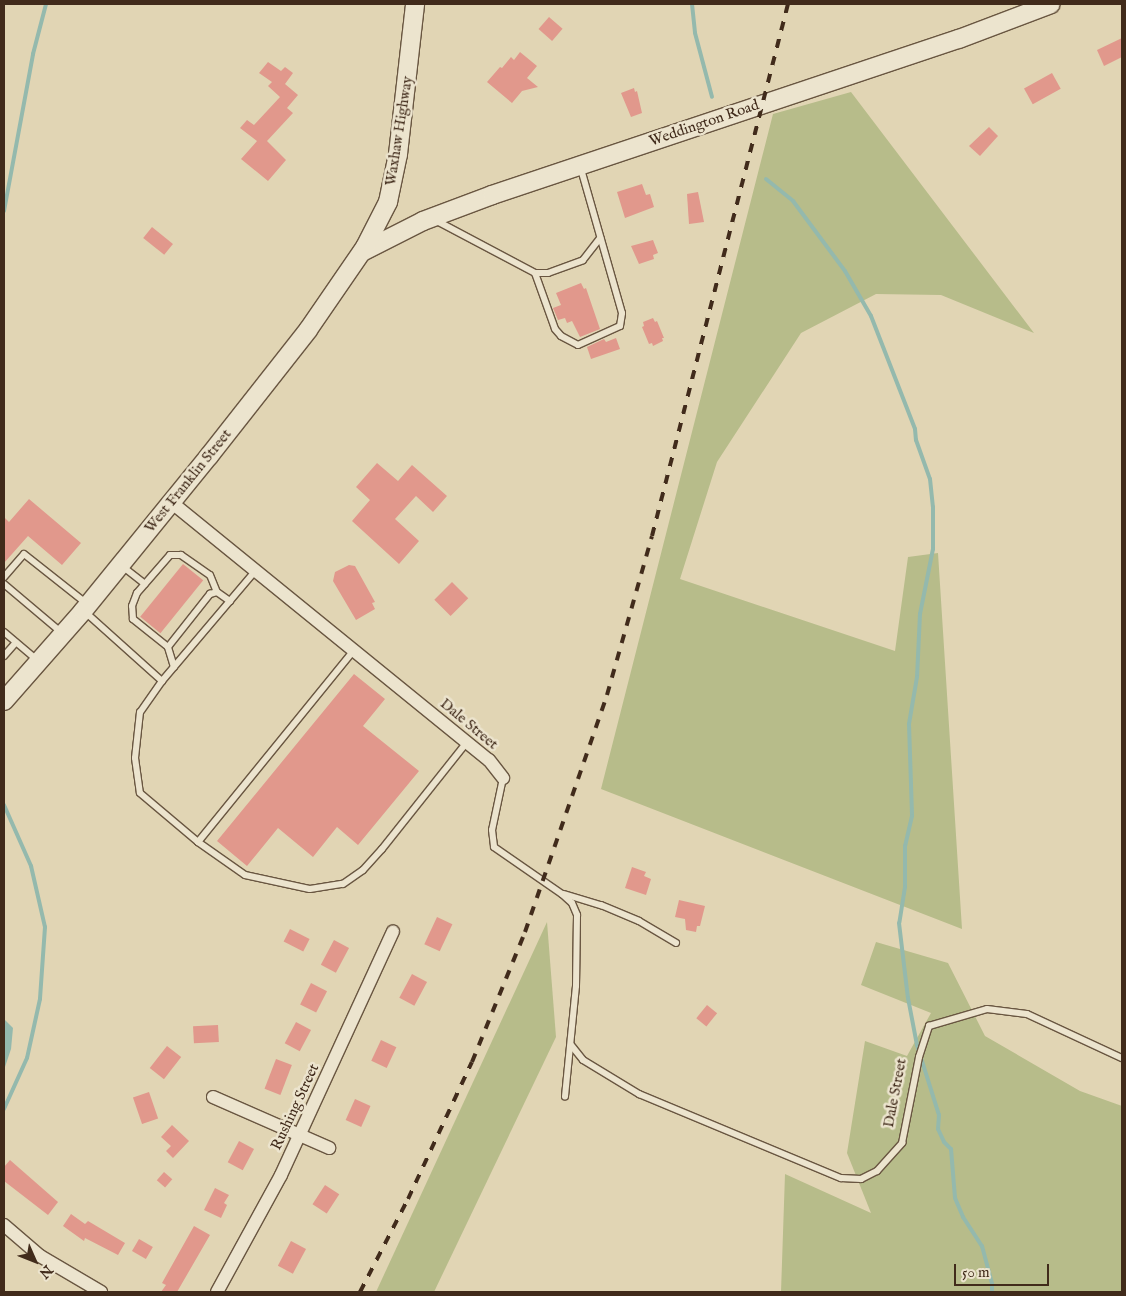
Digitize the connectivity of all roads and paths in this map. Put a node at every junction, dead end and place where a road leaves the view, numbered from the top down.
1 (414, 4) edge
2 (1051, 4) edge
3 (580, 165) junction
4 (431, 219) junction
5 (600, 238) junction
6 (362, 252) junction
7 (536, 273) junction
8 (171, 502) junction
9 (120, 565) junction
10 (256, 570) junction
11 (4, 577) edge
12 (4, 584) edge
13 (145, 584) junction
14 (217, 592) junction
15 (230, 601) junction
16 (86, 608) junction
17 (4, 632) edge
18 (63, 634) junction
19 (16, 642) junction
20 (168, 647) junction
21 (354, 650) junction
22 (4, 656) edge
23 (39, 662) junction
24 (174, 666) junction
25 (162, 681) junction
26 (8, 693) edge
27 (467, 742) junction
28 (504, 778) joint
29 (198, 842) junction
30 (562, 894) junction
31 (393, 932) dead end
32 (676, 943) dead end
33 (572, 1045) junction
34 (1122, 1058) edge
35 (565, 1096) dead end
36 (214, 1097) dead end
37 (300, 1136) junction
38 (329, 1148) dead end
39 (4, 1225) edge
40 (101, 1292) edge
41 (217, 1292) edge

1 - 6 main road, Waxhaw Highway
2 - 3 main road, Weddington Road
3 - 4 main road, Weddington Road
3 - 5 lane
4 - 6 main road, Weddington Road
4 - 7 lane
5 - 7 lane
5 - 7 lane
6 - 8 main road, West Franklin Street
8 - 9 main road, West Franklin Street
8 - 10 street, Dale Street
9 - 13 lane
9 - 16 main road, West Franklin Street
10 - 15 lane
10 - 21 street, Dale Street
11 - 16 lane
12 - 18 lane
13 - 14 lane
13 - 20 lane
14 - 15 lane
14 - 20 lane
15 - 24 lane
16 - 18 main road, West Franklin Street
16 - 25 lane
17 - 19 lane
18 - 23 main road, West Franklin Street
19 - 22 lane
19 - 23 lane
20 - 24 lane
21 - 27 street, Dale Street
21 - 29 lane
23 - 26 main road, West Franklin Street
24 - 25 lane
25 - 29 lane
27 - 28 street, Dale Street
27 - 29 lane
28 - 30 lane, Dale Street
30 - 32 lane
30 - 33 lane, Dale Street
31 - 37 street, Rushing Street
33 - 34 lane, Dale Street
33 - 35 lane, Dale Street
36 - 37 street
37 - 38 street
37 - 41 street, Rushing Street
39 - 40 street

